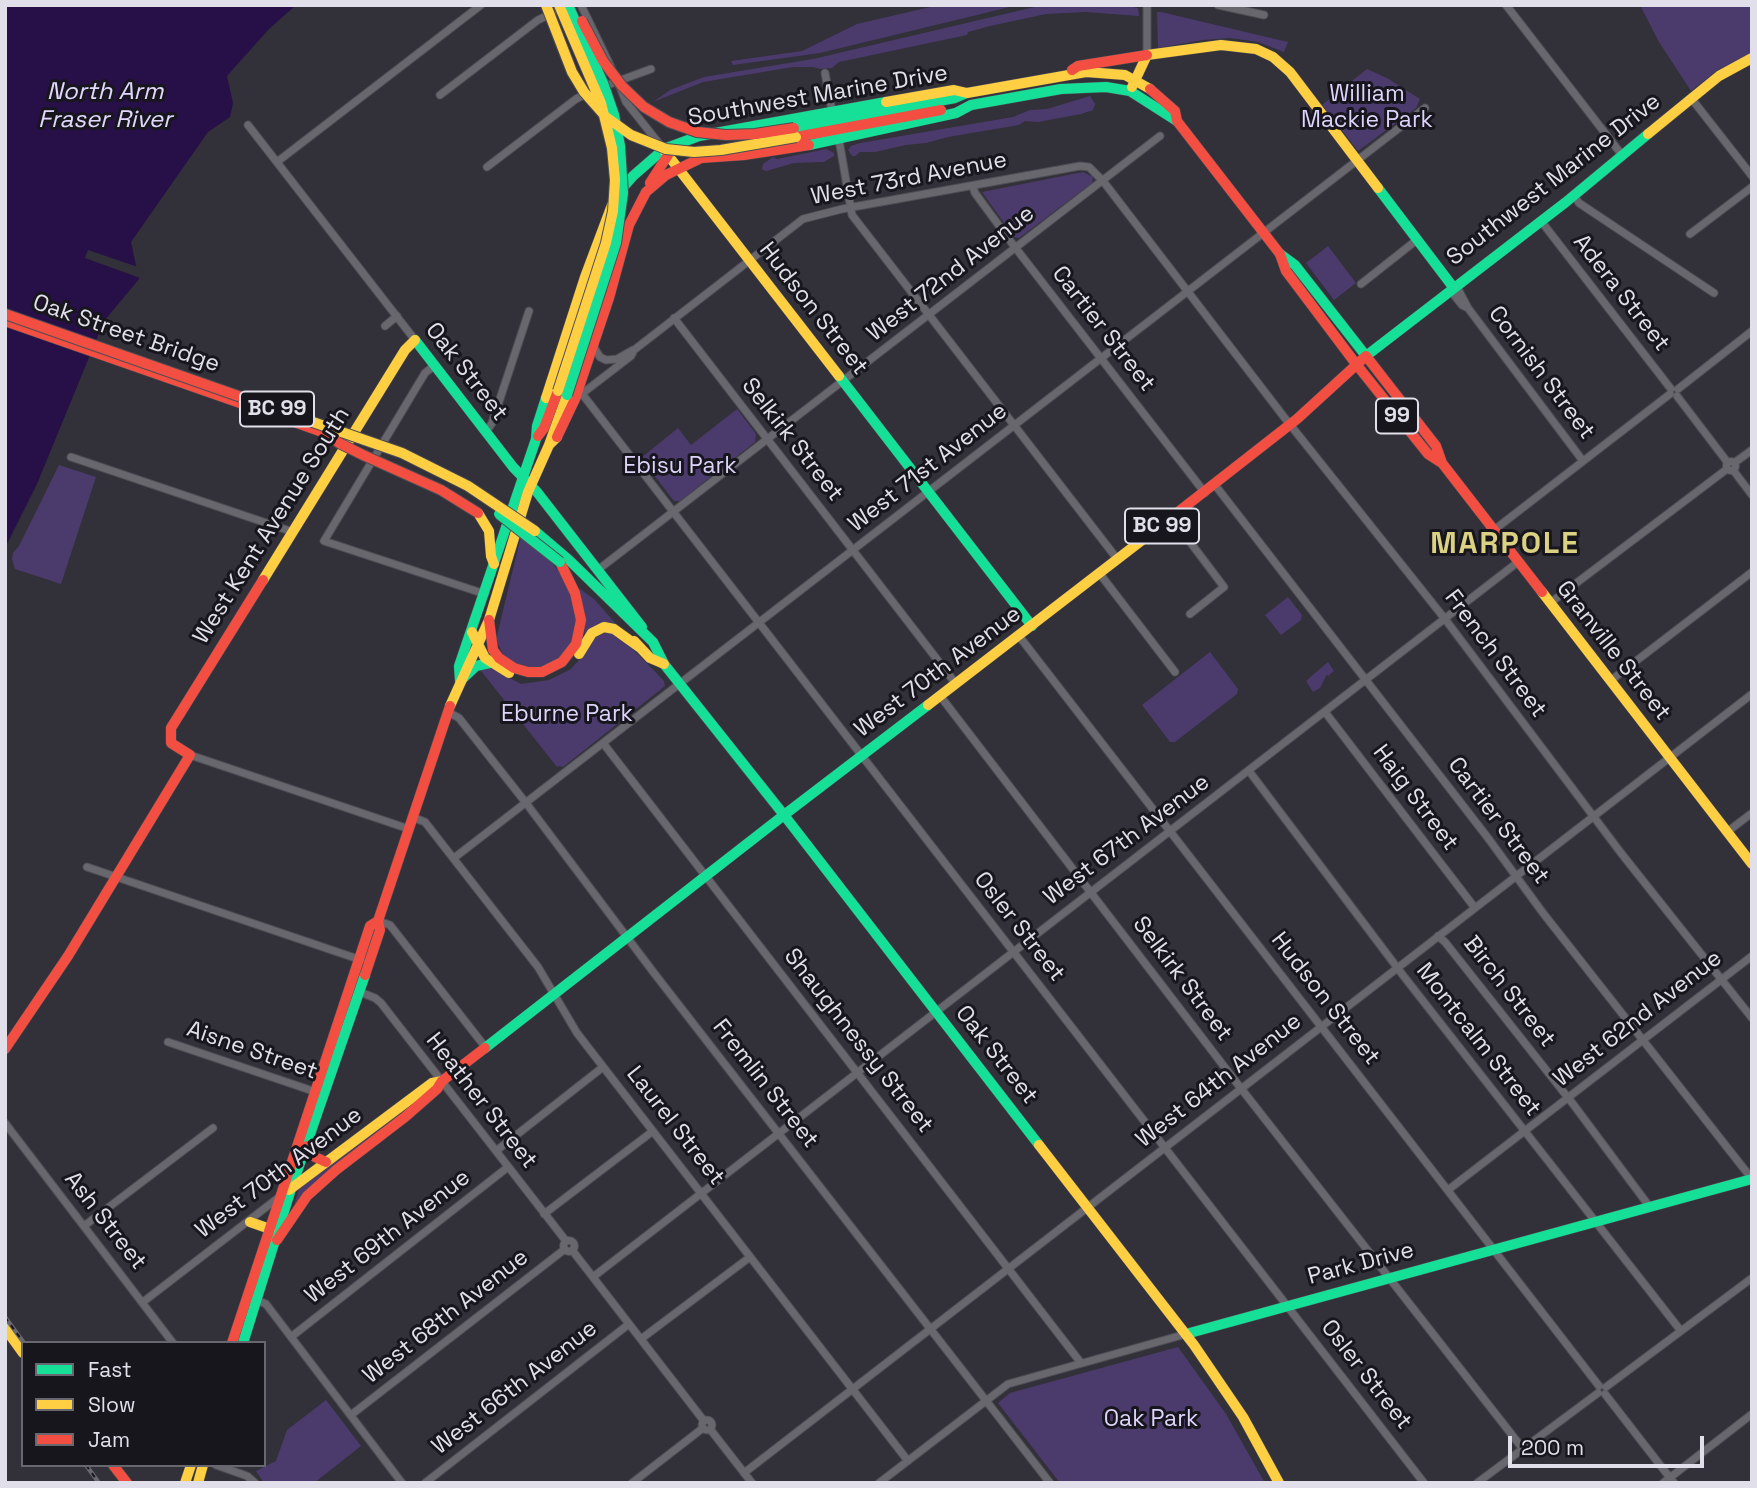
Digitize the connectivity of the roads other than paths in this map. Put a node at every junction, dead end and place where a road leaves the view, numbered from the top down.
1 (481, 5) edge
2 (546, 5) edge
3 (559, 5) edge
4 (571, 5) edge
5 (581, 5) edge
6 (1147, 5) edge
7 (1218, 5) edge
8 (1506, 5) edge
9 (1265, 15) dead end
10 (1147, 55) junction
11 (1752, 58) edge
12 (651, 69) dead end
13 (825, 73) dead end
14 (1064, 76) junction
15 (1135, 80) junction
16 (618, 81) junction
17 (1130, 91) junction
18 (967, 93) junction
19 (440, 95) dead end
20 (1691, 98) junction
21 (971, 106) junction
22 (1425, 108) dead end
23 (832, 111) junction
24 (1177, 121) junction
25 (248, 125) dead end
26 (739, 128) junction
27 (795, 132) junction
28 (1160, 136) dead end
29 (839, 140) junction
30 (666, 152) junction
31 (744, 155) junction
32 (1622, 155) junction
33 (1357, 160) junction
34 (277, 162) junction
35 (487, 167) dead end
36 (678, 168) junction
37 (1752, 176) edge
38 (1103, 181) junction
39 (973, 187) junction
40 (1752, 187) edge
41 (646, 192) junction
42 (1574, 196) junction
43 (851, 208) junction
44 (1541, 220) junction
45 (1264, 233) junction
46 (1690, 234) dead end
47 (1418, 239) junction
48 (1016, 248) junction
49 (1279, 254) junction
50 (749, 260) junction
51 (1362, 284) dead end
52 (1453, 287) junction
53 (1188, 291) junction
54 (1714, 293) dead end
55 (529, 311) dead end
56 (5, 314) edge
57 (929, 315) junction
58 (397, 316) junction
59 (674, 318) junction
60 (5, 321) edge
61 (385, 326) dead end
62 (1752, 331) edge
63 (415, 340) junction
64 (593, 346) junction
65 (634, 350) junction
66 (1366, 356) junction
67 (1101, 358) junction
68 (1356, 364) junction
69 (435, 365) junction
70 (843, 382) junction
71 (1674, 392) junction
72 (571, 395) junction
73 (1015, 425) junction
74 (1291, 425) junction
75 (486, 432) junction
76 (328, 434) junction
77 (536, 439) junction
78 (768, 439) junction
79 (1752, 450) edge
80 (71, 457) dead end
81 (1583, 461) junction
82 (1442, 463) junction
83 (1730, 466) junction
84 (526, 482) junction
85 (1214, 485) junction
86 (928, 492) junction
87 (1205, 493) junction
88 (1752, 495) edge
89 (674, 512) junction
90 (1172, 518) junction
91 (1494, 530) junction
92 (293, 532) junction
93 (853, 550) junction
94 (1118, 560) junction
95 (1518, 562) junction
96 (495, 564) junction
97 (564, 564) junction
98 (599, 569) junction
99 (1752, 572) edge
100 (1100, 574) junction
101 (485, 594) junction
102 (1550, 603) junction
103 (1189, 614) dead end
104 (1445, 619) junction
105 (489, 620) junction
106 (759, 623) junction
107 (1032, 626) junction
108 (472, 632) junction
109 (1019, 636) junction
110 (653, 642) junction
111 (478, 646) junction
112 (639, 647) junction
113 (490, 663) junction
114 (664, 664) junction
115 (1175, 671) dead end
116 (1366, 680) junction
117 (460, 681) junction
118 (1610, 681) junction
119 (680, 684) junction
120 (956, 685) junction
121 (1752, 694) edge
122 (941, 697) junction
123 (448, 712) junction
124 (1325, 712) junction
125 (169, 737) joint
126 (603, 743) junction
127 (190, 755) junction
128 (863, 756) junction
129 (1669, 758) junction
130 (1249, 771) junction
131 (526, 803) junction
132 (1752, 813) edge
133 (784, 815) junction
134 (1594, 816) junction
135 (410, 823) junction
136 (1171, 831) junction
137 (1727, 832) junction
138 (454, 858) junction
139 (1752, 864) edge
140 (87, 867) dead end
141 (705, 876) junction
142 (1516, 876) junction
143 (116, 878) junction
144 (1092, 891) junction
145 (1475, 908) junction
146 (379, 920) junction
147 (1438, 936) junction
148 (629, 938) junction
149 (1014, 951) junction
150 (1752, 956) edge
151 (364, 961) junction
152 (1397, 968) junction
153 (1721, 979) junction
154 (360, 992) junction
155 (554, 995) junction
156 (936, 1012) junction
157 (1752, 1018) edge
158 (1320, 1027) junction
159 (1642, 1040) junction
160 (168, 1042) dead end
161 (486, 1048) junction
162 (5, 1049) edge
163 (603, 1067) junction
164 (857, 1073) junction
165 (442, 1082) junction
166 (1241, 1088) junction
167 (321, 1094) junction
168 (1567, 1097) junction
169 (5, 1123) edge
170 (213, 1128) dead end
171 (653, 1131) junction
172 (1524, 1131) junction
173 (779, 1133) junction
174 (307, 1146) junction
175 (1164, 1147) junction
176 (496, 1151) junction
177 (326, 1162) junction
178 (508, 1167) junction
179 (1752, 1179) edge
180 (291, 1189) junction
181 (1448, 1190) junction
182 (700, 1194) junction
183 (280, 1197) junction
184 (1648, 1206) junction
185 (1087, 1207) junction
186 (544, 1214) junction
187 (1596, 1221) junction
188 (250, 1222) junction
189 (84, 1226) junction
190 (270, 1229) junction
191 (275, 1243) junction
192 (567, 1247) junction
193 (1494, 1249) junction
194 (750, 1256) junction
195 (1009, 1268) junction
196 (593, 1277) junction
197 (1391, 1278) junction
198 (1752, 1278) edge
199 (252, 1298) junction
200 (143, 1303) junction
201 (1288, 1306) junction
202 (629, 1324) junction
203 (5, 1328) edge
204 (930, 1328) junction
205 (1681, 1331) junction
206 (1186, 1334) junction
207 (291, 1337) junction
208 (641, 1339) junction
209 (172, 1341) edge
210 (233, 1341) edge
211 (243, 1341) edge
212 (21, 1350) edge
213 (1081, 1363) junction
214 (852, 1389) junction
215 (1602, 1390) junction
216 (986, 1401) junction
217 (1752, 1414) edge
218 (351, 1415) junction
219 (705, 1426) junction
220 (1523, 1449) junction
221 (908, 1461) junction
222 (115, 1467) edge
223 (222, 1467) edge
224 (744, 1473) junction
225 (1045, 1481) edge
226 (1669, 1481) edge
227 (127, 1483) edge
228 (255, 1483) edge
229 (402, 1483) edge
230 (425, 1483) edge
231 (632, 1483) edge
232 (752, 1483) edge
233 (880, 1483) edge
234 (1279, 1483) edge
235 (1424, 1483) edge
236 (1477, 1483) edge

1 - 34 street
2 - 27 main road, bridge
3 - 72 main road, bridge
4 - 19 street
4 - 27 main road, bridge
4 - 72 main road, bridge
5 - 16 street, Hudson Street
6 - 10 street
7 - 9 street
8 - 32 street
10 - 14 main road, Southwest Marine Drive
10 - 15 main road
10 - 33 main road, Southwest Marine Drive
11 - 20 main road, Southwest Marine Drive
12 - 16 street
13 - 23 street
14 - 15 main road, Southwest Marine Drive
14 - 18 main road, Southwest Marine Drive
15 - 17 main road
15 - 24 main road, Granville Street
16 - 30 street, Hudson Street
16 - 35 street
17 - 21 main road, Southwest Marine Drive
17 - 24 main road, Granville Street
18 - 23 main road, Southwest Marine Drive
18 - 27 main road
20 - 32 main road, Southwest Marine Drive
20 - 37 street
21 - 27 main road
21 - 29 main road, Southwest Marine Drive
22 - 33 street, West 71st Avenue
23 - 26 main road, Southwest Marine Drive
24 - 45 main road, Granville Street
25 - 34 street, Oak Street
26 - 30 main road, Southwest Marine Drive
26 - 31 street
28 - 38 street, West 72nd Avenue
29 - 31 main road, Southwest Marine Drive
29 - 43 street
30 - 36 main road, Hudson Street
30 - 41 main road
30 - 77 main road, Southwest Marine Drive
31 - 36 main road, Southwest Marine Drive
32 - 42 main road, Southwest Marine Drive
33 - 45 street, West 71st Avenue
33 - 47 main road, Southwest Marine Drive
34 - 58 street, Oak Street
36 - 41 main road, Southwest Marine Drive
36 - 50 main road, Hudson Street
38 - 39 street, West 73rd Avenue
38 - 48 street, West 72nd Avenue
38 - 53 street, French Street
39 - 43 street, West 73rd Avenue
39 - 48 street, Cartier Street
40 - 46 street
41 - 64 main road, Southwest Marine Drive
42 - 44 main road, Southwest Marine Drive
42 - 54 street
43 - 50 street, West 73rd Avenue
43 - 57 street
44 - 52 main road, Southwest Marine Drive
44 - 71 street, Adera Street
45 - 49 main road, Granville Street
45 - 53 street, West 71st Avenue
47 - 51 street
47 - 52 main road, Southwest Marine Drive
48 - 57 street, West 72nd Avenue
48 - 67 street, Cartier Street
49 - 66 main road, Granville Street
49 - 68 main road, Granville Street
50 - 59 street, West 73rd Avenue
50 - 70 main road, Hudson Street
52 - 66 main road, West 70th Avenue
52 - 81 street, Cornish Street
53 - 67 street, West 71st Avenue
53 - 74 street, French Street
55 - 75 street
56 - 97 main road, Oak Street Bridge / BC 99, bridge
57 - 70 street, West 72nd Avenue
57 - 73 street
58 - 61 street
58 - 63 street, Oak Street
59 - 65 street, West 73rd Avenue
59 - 78 street, Selkirk Street
60 - 76 main road, Oak Street Bridge / BC 99
62 - 71 street
63 - 69 main road, Oak Street
63 - 92 main road, West Kent Avenue South
64 - 65 street, West 73rd Avenue
64 - 72 main road, Southwest Marine Drive
65 - 72 street, West 73rd Avenue
66 - 68 main road, West 70th Avenue / BC 99
66 - 82 main road, Granville Street
67 - 73 street, West 71st Avenue
67 - 87 street, Cartier Street
68 - 74 main road, West 70th Avenue / BC 99
68 - 82 main road, Granville Street / 99
69 - 75 main road, Oak Street
69 - 101 street
70 - 78 street, West 72nd Avenue
70 - 86 main road, Hudson Street
71 - 81 street
71 - 83 street, Adera Street
72 - 77 main road
72 - 84 main road, Southwest Marine Drive
72 - 89 street, Osler Street
73 - 86 street, West 71st Avenue
73 - 94 street
74 - 85 main road, West 70th Avenue / BC 99
74 - 104 street, French Street
75 - 84 main road, Oak Street
76 - 96 main road, bridge
76 - 97 main road, Oak Street Bridge / BC 99, bridge
77 - 84 main road, Southwest Marine Drive
78 - 89 street, West 72nd Avenue
78 - 93 street, Selkirk Street
79 - 83 street
80 - 92 street
81 - 91 street
82 - 91 main road, Granville Street
83 - 88 street, Adera Street
83 - 102 street
84 - 96 main road, Southwest Marine Drive
84 - 98 main road, Oak Street
84 - 105 main road, Southwest Marine Drive
85 - 87 main road, West 70th Avenue / BC 99
85 - 116 street, Cartier Street
86 - 93 street, West 71st Avenue
86 - 107 main road, Hudson Street
87 - 90 main road, West 70th Avenue / BC 99
89 - 98 street, West 72nd Avenue
89 - 106 street, Osler Street
90 - 94 main road, West 70th Avenue / BC 99
90 - 103 street
91 - 95 main road, Granville Street
92 - 125 main road, West Kent Avenue South
93 - 106 street, West 71st Avenue
93 - 120 street, Selkirk Street
94 - 100 main road, West 70th Avenue / BC 99
95 - 102 main road, Granville Street
95 - 104 street, West 67th Avenue
96 - 101 main road, Southwest Marine Drive
97 - 105 main road
97 - 110 main road, Oak Street / BC 99
97 - 112 main road, Oak Street / BC 99
98 - 110 main road, Oak Street
99 - 118 street
100 - 107 main road, West 70th Avenue / BC 99
100 - 115 street
101 - 108 main road, Southwest Marine Drive
102 - 118 main road, Granville Street
104 - 116 street, West 67th Avenue
104 - 134 street, French Street
105 - 111 main road, Southwest Marine Drive
106 - 119 street, West 71st Avenue
106 - 128 street, Osler Street
107 - 109 main road, West 70th Avenue / BC 99
108 - 111 main road
108 - 117 main road, Southwest Marine Drive
109 - 120 main road, West 70th Avenue / BC 99
109 - 136 street, Hudson Street
110 - 114 main road, Oak Street / BC 99
111 - 113 main road
111 - 117 main road, Southwest Marine Drive
112 - 113 main road
112 - 114 main road, Oak Street / BC 99
113 - 117 main road
114 - 119 main road, Oak Street / BC 99
116 - 124 street, West 67th Avenue
116 - 142 street, Cartier Street
117 - 123 main road, Southwest Marine Drive
118 - 129 main road, Granville Street
119 - 126 street, West 71st Avenue
119 - 133 main road, Oak Street / BC 99
120 - 122 main road, West 70th Avenue / BC 99
121 - 129 street, West 64th Avenue
122 - 128 main road, West 70th Avenue / BC 99
122 - 144 street, Selkirk Street
123 - 131 street, Fremlin Street
123 - 135 main road, Southwest Marine Drive
124 - 130 street, West 67th Avenue
124 - 145 street, Haig Street
125 - 127 main road, Laurel Street
126 - 131 street, West 71st Avenue
126 - 141 street, Shaughnessy Street
127 - 135 street, Laurel Street
127 - 143 main road
128 - 133 main road, West 70th Avenue / BC 99
128 - 149 street, Osler Street
129 - 134 street, West 64th Avenue
129 - 137 main road, Granville Street
130 - 136 street, West 67th Avenue
130 - 152 street, Montcalm Street
131 - 138 street, West 71st Avenue
131 - 148 street, Fremlin Street
132 - 137 street
133 - 141 main road, West 70th Avenue
133 - 156 main road, Oak Street
134 - 142 street, West 64th Avenue
134 - 153 street, French Street
135 - 138 street, Laurel Street
135 - 146 main road, Southwest Marine Drive
136 - 144 street, West 67th Avenue
136 - 158 street, Hudson Street
137 - 139 main road, Granville Street
138 - 155 street, Laurel Street
140 - 143 street
141 - 148 main road, West 70th Avenue
141 - 164 street, Shaughnessy Street
142 - 145 street, West 64th Avenue
142 - 159 street, Cartier Street
143 - 151 street
143 - 162 main road
144 - 149 street, West 67th Avenue
144 - 166 street, Selkirk Street
145 - 147 street, West 64th Avenue
146 - 151 main road, Southwest Marine Drive
146 - 161 street
147 - 152 street, West 64th Avenue
147 - 168 street, Birch Street
148 - 155 main road, West 70th Avenue
148 - 173 street, Fremlin Street
149 - 156 street, West 67th Avenue
149 - 175 street, Osler Street
150 - 153 street, West 62nd Avenue
151 - 154 main road, Southwest Marine Drive
151 - 167 main road, Southwest Marine Drive
152 - 158 street, West 64th Avenue
152 - 172 street, Montcalm Street
153 - 157 street, French Street
153 - 159 street, West 62nd Avenue
154 - 165 street, Heather Street
154 - 167 main road, Southwest Marine Drive
155 - 161 main road, West 70th Avenue
155 - 163 street, Laurel Street
156 - 164 street, West 67th Avenue
156 - 185 main road, Oak Street
158 - 166 street, West 64th Avenue
158 - 181 street, Hudson Street
159 - 168 street, West 62nd Avenue
159 - 179 street, Cartier Street
160 - 167 street, Aisne Street
161 - 165 main road, West 70th Avenue
163 - 171 street, Laurel Street
163 - 176 street
164 - 173 street, West 67th Avenue
164 - 195 street, Shaughnessy Street
165 - 176 street, Heather Street
165 - 177 main road, West 70th Avenue
165 - 191 main road, West 70th Avenue
166 - 175 street, West 64th Avenue
166 - 197 street, Selkirk Street
167 - 174 main road, Southwest Marine Drive
167 - 183 main road, Southwest Marine Drive
168 - 172 street, West 62nd Avenue
168 - 184 street, Birch Street
169 - 189 street, Ash Street
170 - 189 street
171 - 182 street, Laurel Street
171 - 186 street
172 - 181 street, West 62nd Avenue
172 - 187 street, Montcalm Street
173 - 182 street, West 67th Avenue
173 - 204 street, Fremlin Street
174 - 177 main road
174 - 180 main road, Southwest Marine Drive
175 - 185 street, West 64th Avenue
175 - 201 street, Osler Street
176 - 178 street, Heather Street
177 - 180 main road, West 70th Avenue
178 - 186 street, Heather Street
178 - 207 street, West 69th Avenue
179 - 184 main road, Park Drive
180 - 183 main road, West 70th Avenue
180 - 191 main road, Southwest Marine Drive
181 - 193 street, Hudson Street
182 - 194 street, Laurel Street
182 - 196 street, West 67th Avenue
183 - 188 street, West 70th Avenue
183 - 190 main road, Southwest Marine Drive
184 - 187 main road, Park Drive
185 - 195 street, West 64th Avenue
185 - 206 main road, Oak Street
186 - 192 street, Heather Street
187 - 193 main road, Park Drive
187 - 205 street, Montcalm Street
188 - 190 main road
188 - 200 street, West 70th Avenue
189 - 200 street, Ash Street
190 - 199 main road, Southwest Marine Drive
191 - 199 main road, Southwest Marine Drive
192 - 196 street, Heather Street
192 - 218 street, West 68th Avenue
193 - 197 main road, Park Drive
193 - 215 street, Hudson Street
194 - 208 street
194 - 214 street, Laurel Street
195 - 204 street, West 64th Avenue
195 - 213 street, Shaughnessy Street
196 - 202 street, Heather Street
197 - 201 main road, Park Drive
197 - 220 street, Selkirk Street
198 - 205 street
199 - 207 street
199 - 210 main road, Southwest Marine Drive
199 - 211 main road, Southwest Marine Drive
200 - 209 street, Ash Street
201 - 206 main road, Park Drive
201 - 235 street, Osler Street
202 - 208 street, Heather Street
202 - 230 street, West 66th Avenue
203 - 212 main road
204 - 214 street, West 64th Avenue
204 - 216 street, Fremlin Street
205 - 215 street
206 - 213 street, Park Drive
206 - 234 main road, Oak Street
207 - 218 street
208 - 219 street, Heather Street
213 - 216 street, Park Drive
214 - 221 street, Laurel Street
214 - 224 street, West 64th Avenue
215 - 220 street
215 - 226 street, Hudson Street
216 - 221 street, Park Drive
216 - 225 street, Fremlin Street
217 - 226 street
218 - 229 street
219 - 224 street, Heather Street
219 - 231 street
220 - 236 street
221 - 233 street, Park Drive
222 - 227 main road
223 - 228 street
224 - 232 street, Heather Street

